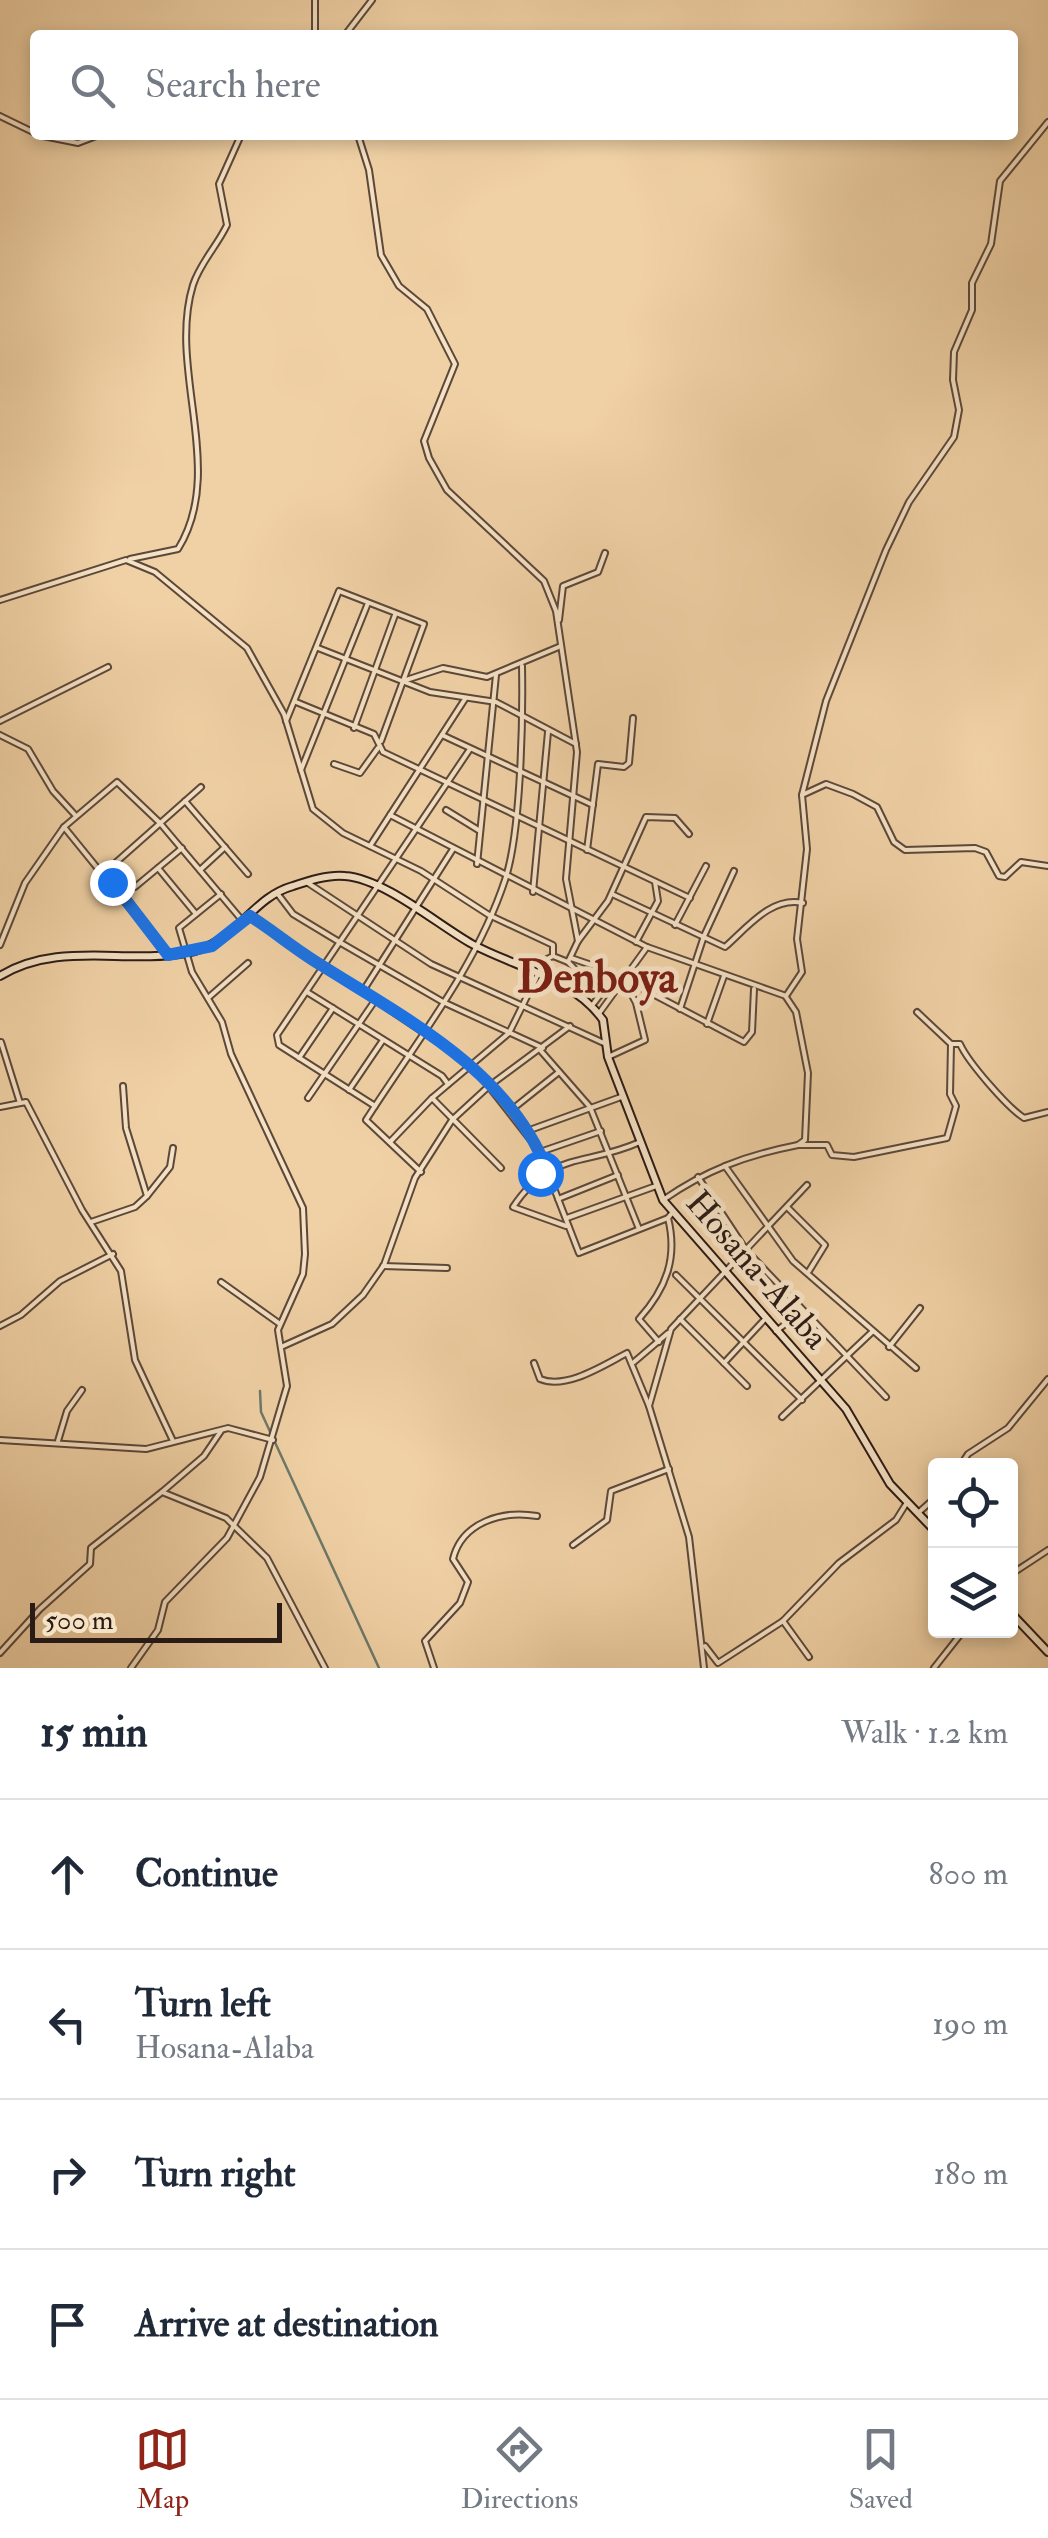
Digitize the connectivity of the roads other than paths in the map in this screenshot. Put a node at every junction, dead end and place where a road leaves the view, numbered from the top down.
1 (315, 0) edge
2 (372, 0) edge
3 (315, 30) edge
4 (350, 30) edge
5 (0, 116) edge
6 (1048, 122) edge
7 (30, 131) edge
8 (64, 140) edge
9 (86, 140) edge
10 (238, 140) edge
11 (360, 140) edge
12 (78, 143) junction
13 (86, 149) dead end
14 (605, 553) dead end
15 (126, 560) junction
16 (0, 600) edge
17 (368, 602) junction
18 (396, 613) junction
19 (558, 624) junction
20 (561, 646) junction
21 (318, 648) junction
22 (345, 659) junction
23 (522, 666) junction
24 (108, 667) dead end
25 (376, 670) junction
26 (496, 674) junction
27 (403, 681) junction
28 (466, 697) junction
29 (296, 702) junction
30 (496, 702) junction
31 (326, 717) junction
32 (522, 717) junction
33 (632, 718) dead end
34 (0, 721) edge
35 (286, 721) junction
36 (354, 728) junction
37 (548, 731) junction
38 (0, 735) edge
39 (442, 735) junction
40 (381, 741) junction
41 (576, 744) junction
42 (378, 748) junction
43 (470, 749) junction
44 (487, 757) junction
45 (334, 764) dead end
46 (420, 769) junction
47 (301, 770) junction
48 (517, 772) junction
49 (448, 782) junction
50 (543, 785) junction
51 (201, 787) dead end
52 (802, 794) junction
53 (572, 799) junction
54 (482, 800) junction
55 (185, 802) junction
56 (593, 806) junction
57 (446, 810) dead end
58 (390, 815) junction
59 (514, 815) junction
60 (76, 816) junction
61 (160, 823) junction
62 (64, 827) junction
63 (539, 827) junction
64 (418, 828) junction
65 (480, 831) junction
66 (689, 834) dead end
67 (568, 841) junction
68 (225, 846) junction
69 (370, 846) junction
70 (182, 848) junction
71 (454, 848) junction
72 (587, 850) junction
73 (398, 860) junction
74 (477, 864) junction
75 (706, 866) dead end
76 (1048, 866) edge
77 (158, 868) junction
78 (625, 868) junction
79 (200, 870) junction
80 (734, 871) dead end
81 (104, 873) junction
82 (248, 874) dead end
83 (506, 878) junction
84 (434, 879) junction
85 (112, 882) junction
86 (306, 882) junction
87 (655, 882) junction
88 (379, 889) junction
89 (276, 892) junction
90 (533, 892) junction
91 (221, 894) junction
92 (612, 894) junction
93 (690, 898) junction
94 (803, 903) junction
95 (416, 909) junction
96 (572, 911) junction
97 (196, 914) junction
98 (653, 914) junction
99 (490, 915) junction
100 (358, 918) junction
101 (248, 919) junction
102 (592, 920) junction
103 (674, 924) junction
104 (397, 938) junction
105 (703, 938) junction
106 (578, 941) junction
107 (636, 942) junction
108 (342, 943) junction
109 (0, 945) edge
110 (474, 946) junction
111 (647, 947) junction
112 (186, 953) junction
113 (168, 955) junction
114 (554, 956) junction
115 (569, 960) junction
116 (248, 963) dead end
117 (381, 963) junction
118 (696, 964) junction
119 (324, 968) junction
120 (538, 972) junction
121 (1, 974) edge
122 (724, 974) junction
123 (615, 975) junction
124 (458, 976) junction
125 (623, 980) junction
126 (754, 986) junction
127 (363, 991) junction
128 (307, 992) junction
129 (600, 996) junction
130 (786, 996) junction
131 (208, 998) junction
132 (376, 998) junction
133 (443, 1002) junction
134 (524, 1006) junction
135 (591, 1007) junction
136 (333, 1008) junction
137 (680, 1010) junction
138 (917, 1012) dead end
139 (598, 1014) junction
140 (358, 1024) junction
141 (707, 1024) junction
142 (570, 1026) junction
143 (509, 1033) junction
144 (426, 1034) junction
145 (384, 1040) junction
146 (0, 1042) edge
147 (606, 1044) junction
148 (951, 1044) junction
149 (542, 1049) junction
150 (410, 1056) junction
151 (608, 1057) junction
152 (299, 1058) junction
153 (472, 1066) junction
154 (559, 1072) junction
155 (324, 1074) junction
156 (448, 1084) junction
157 (123, 1086) dead end
158 (488, 1086) junction
159 (349, 1090) junction
160 (622, 1097) junction
161 (308, 1098) dead end
162 (432, 1098) junction
163 (20, 1103) junction
164 (374, 1106) junction
165 (590, 1107) junction
166 (0, 1108) edge
167 (510, 1111) junction
168 (1048, 1112) edge
169 (452, 1120) junction
170 (526, 1131) junction
171 (601, 1131) junction
172 (390, 1142) junction
173 (640, 1142) junction
174 (798, 1145) junction
175 (173, 1148) dead end
176 (540, 1152) junction
177 (608, 1154) junction
178 (724, 1164) junction
179 (501, 1168) dead end
180 (547, 1170) junction
181 (421, 1172) junction
182 (618, 1175) junction
183 (698, 1177) junction
184 (808, 1185) dead end
185 (656, 1186) junction
186 (146, 1196) junction
187 (626, 1196) junction
188 (558, 1199) junction
189 (663, 1200) junction
190 (788, 1207) junction
191 (670, 1215) junction
192 (566, 1218) junction
193 (91, 1222) junction
194 (567, 1226) junction
195 (766, 1228) junction
196 (639, 1229) junction
197 (746, 1250) junction
198 (114, 1254) junction
199 (384, 1266) junction
200 (446, 1268) dead end
201 (809, 1271) junction
202 (724, 1272) junction
203 (676, 1276) dead end
204 (221, 1282) dead end
205 (700, 1298) junction
206 (920, 1308) dead end
207 (803, 1311) junction
208 (680, 1319) junction
209 (766, 1319) junction
210 (280, 1324) junction
211 (0, 1326) edge
212 (671, 1329) junction
213 (776, 1331) junction
214 (872, 1332) junction
215 (659, 1342) junction
216 (744, 1342) junction
217 (281, 1347) junction
218 (889, 1347) junction
219 (848, 1360) junction
220 (634, 1362) junction
221 (534, 1363) dead end
222 (724, 1363) junction
223 (916, 1368) dead end
224 (1048, 1378) edge
225 (822, 1383) junction
226 (747, 1386) dead end
227 (82, 1390) dead end
228 (886, 1397) dead end
229 (802, 1400) junction
230 (649, 1406) junction
231 (782, 1417) dead end
232 (223, 1429) junction
233 (0, 1440) edge
234 (58, 1440) junction
235 (273, 1440) junction
236 (173, 1441) junction
237 (965, 1458) edge
238 (669, 1470) junction
239 (162, 1492) junction
240 (907, 1502) junction
241 (928, 1505) edge
242 (918, 1514) junction
243 (537, 1516) dead end
244 (928, 1524) edge
245 (236, 1526) junction
246 (573, 1545) dead end
247 (1048, 1550) edge
248 (1018, 1570) edge
249 (1018, 1620) edge
250 (784, 1621) junction
251 (958, 1638) edge
252 (702, 1642) junction
253 (1048, 1652) edge
254 (0, 1653) edge
255 (809, 1657) dead end
256 (131, 1668) edge
257 (325, 1668) edge
258 (434, 1668) edge
259 (704, 1668) edge
260 (934, 1668) edge

1 - 3 street
2 - 4 street
5 - 7 street
6 - 52 street
8 - 12 street
9 - 12 street
10 - 15 street
11 - 19 street
12 - 13 street
14 - 19 street
15 - 16 street
15 - 35 street
17 - 18 street
17 - 21 street
17 - 22 street
18 - 25 street
18 - 27 street
19 - 20 street
20 - 23 street
20 - 41 street
21 - 22 street
21 - 29 street
22 - 25 street
22 - 31 street
23 - 26 street
23 - 32 street
24 - 34 street
25 - 27 street
25 - 36 street
26 - 27 street
26 - 30 street
27 - 28 street
27 - 40 street
28 - 30 street
28 - 39 street
29 - 31 street
29 - 35 street
30 - 32 street
30 - 44 street
31 - 36 street
31 - 47 street
32 - 37 street
32 - 48 street
33 - 56 street
35 - 47 street
36 - 40 street
37 - 41 street
37 - 50 street
38 - 60 street
39 - 43 street
39 - 46 street
40 - 42 street
41 - 53 street
42 - 45 street
42 - 46 street
43 - 44 street
43 - 49 street
44 - 48 street
44 - 54 street
46 - 49 street
46 - 58 street
47 - 69 street
48 - 50 street
48 - 59 street
49 - 54 street
49 - 64 street
50 - 53 street
50 - 63 street
51 - 55 street
52 - 76 street
52 - 94 street
53 - 56 street
53 - 67 street
54 - 59 street
54 - 65 street
55 - 61 street
55 - 68 street
56 - 72 street
57 - 65 street
58 - 64 street
58 - 69 street
59 - 63 street
59 - 83 street
60 - 61 street
60 - 62 street
61 - 70 street
61 - 81 street
62 - 81 street
62 - 109 street
63 - 67 street
63 - 90 street
64 - 71 street
64 - 73 street
65 - 74 street
66 - 78 street
67 - 72 street
67 - 96 street
68 - 79 street
68 - 82 street
69 - 73 street
70 - 77 street
70 - 79 street
71 - 74 street
71 - 84 street
72 - 78 street
73 - 84 street
73 - 88 street
74 - 83 street
75 - 93 street
77 - 85 street
77 - 97 street
78 - 87 street
78 - 92 street
79 - 91 street
80 - 105 street
81 - 85 street
83 - 90 street
83 - 99 street
84 - 95 street
84 - 99 street
85 - 113 street
86 - 88 main road
86 - 89 main road
86 - 100 street
87 - 93 street
87 - 98 street
88 - 95 main road
88 - 100 street
89 - 101 main road
89 - 108 street
90 - 96 street
91 - 97 street
91 - 101 street
92 - 98 street
92 - 102 street
93 - 103 street
94 - 105 street
94 - 130 street
95 - 104 street
95 - 110 main road
96 - 102 street
96 - 106 street
97 - 112 street
98 - 103 street
98 - 107 street
99 - 110 street
99 - 114 street
100 - 104 street
100 - 108 street
101 - 112 main road
101 - 119 street
102 - 106 street
102 - 107 street
103 - 105 street
104 - 117 street
104 - 124 street
105 - 118 street
106 - 115 street
107 - 111 street
108 - 117 street
108 - 119 street
110 - 120 main road
110 - 124 street
111 - 118 street
111 - 125 street
112 - 113 main road
112 - 131 street
113 - 121 main road
114 - 115 street
114 - 120 street
115 - 123 street
115 - 129 street
116 - 131 street
117 - 127 street
117 - 133 street
118 - 122 street
118 - 137 street
119 - 127 street
119 - 128 street
120 - 134 street
120 - 135 main road
122 - 126 street
122 - 141 street
123 - 125 street
123 - 129 street
124 - 133 street
124 - 134 street
125 - 137 street
125 - 139 street
125 - 151 street
126 - 130 street
126 - 141 street
127 - 132 street
128 - 136 street
128 - 152 street
129 - 135 street
130 - 174 street
131 - 210 street
132 - 140 street
132 - 144 street
133 - 143 street
133 - 144 street
134 - 142 street
134 - 143 street
135 - 139 main road
136 - 140 street
136 - 152 street
137 - 141 street
138 - 148 street
139 - 147 main road, Hosana-Alaba
140 - 145 street
140 - 155 street
142 - 147 street
142 - 149 street
143 - 149 street
143 - 153 street
144 - 150 street
144 - 153 street
145 - 150 street
145 - 159 street
146 - 163 street
147 - 151 main road, Hosana-Alaba
148 - 168 street
148 - 174 street
149 - 154 street
149 - 158 street
150 - 156 street
150 - 164 street
151 - 160 main road, Hosana-Alaba
152 - 155 street
153 - 156 street
153 - 158 street
154 - 165 street
154 - 167 street
155 - 159 street
155 - 161 street
156 - 162 street
157 - 186 street
158 - 167 street
158 - 169 street
159 - 164 street
160 - 165 street
160 - 173 main road, Hosana-Alaba
162 - 169 street
162 - 172 street
163 - 166 street
163 - 193 street
164 - 172 street
165 - 170 street
165 - 171 street
167 - 170 street
169 - 179 street
169 - 181 street
170 - 176 street
171 - 176 street
171 - 177 street
172 - 181 street
173 - 177 street
173 - 185 main road, Hosana-Alaba
174 - 178 street
175 - 186 street
176 - 180 street
177 - 180 street
177 - 182 street
178 - 183 street
178 - 195 street
180 - 188 street
180 - 194 street
181 - 199 street
182 - 187 street
182 - 188 street
183 - 189 street
183 - 197 street
184 - 190 street
185 - 187 street
185 - 189 main road, Hosana-Alaba
186 - 193 street
187 - 192 street
187 - 196 street
188 - 192 street
189 - 191 main road, Hosana-Alaba
190 - 195 street
190 - 201 street
191 - 196 street
191 - 202 main road, Hosana-Alaba
191 - 215 street
192 - 194 street
193 - 198 street
194 - 196 street
195 - 197 street
195 - 201 street
197 - 202 street
197 - 207 street
198 - 211 street
198 - 236 street
199 - 200 street
199 - 217 street
201 - 214 street
202 - 205 street
202 - 209 main road, Hosana-Alaba
203 - 205 street
204 - 210 street
205 - 208 street
205 - 216 street
206 - 218 street
207 - 213 street
207 - 219 street
208 - 212 street
208 - 222 street
209 - 213 main road, Hosana-Alaba
209 - 216 street
210 - 217 street
212 - 215 street
212 - 230 street
213 - 225 main road, Hosana-Alaba
214 - 218 street
214 - 219 street
215 - 220 street
216 - 222 street
216 - 229 street
217 - 235 street
218 - 223 street
219 - 225 street
219 - 228 street
220 - 221 street
220 - 230 street
222 - 226 street
224 - 237 street
225 - 229 street
225 - 240 main road, Hosana-Alaba
227 - 234 street
229 - 231 street
230 - 238 street
232 - 235 street
232 - 236 street
232 - 239 street
233 - 234 street
234 - 236 street
235 - 245 street
238 - 246 street
238 - 252 street
239 - 245 street
239 - 254 street
240 - 242 main road, Hosana-Alaba
240 - 250 street
241 - 242 street
242 - 244 main road, Hosana-Alaba
243 - 258 street
245 - 256 street
245 - 257 street
247 - 248 street
249 - 253 main road
250 - 252 street
250 - 255 street
251 - 260 street
252 - 259 street

